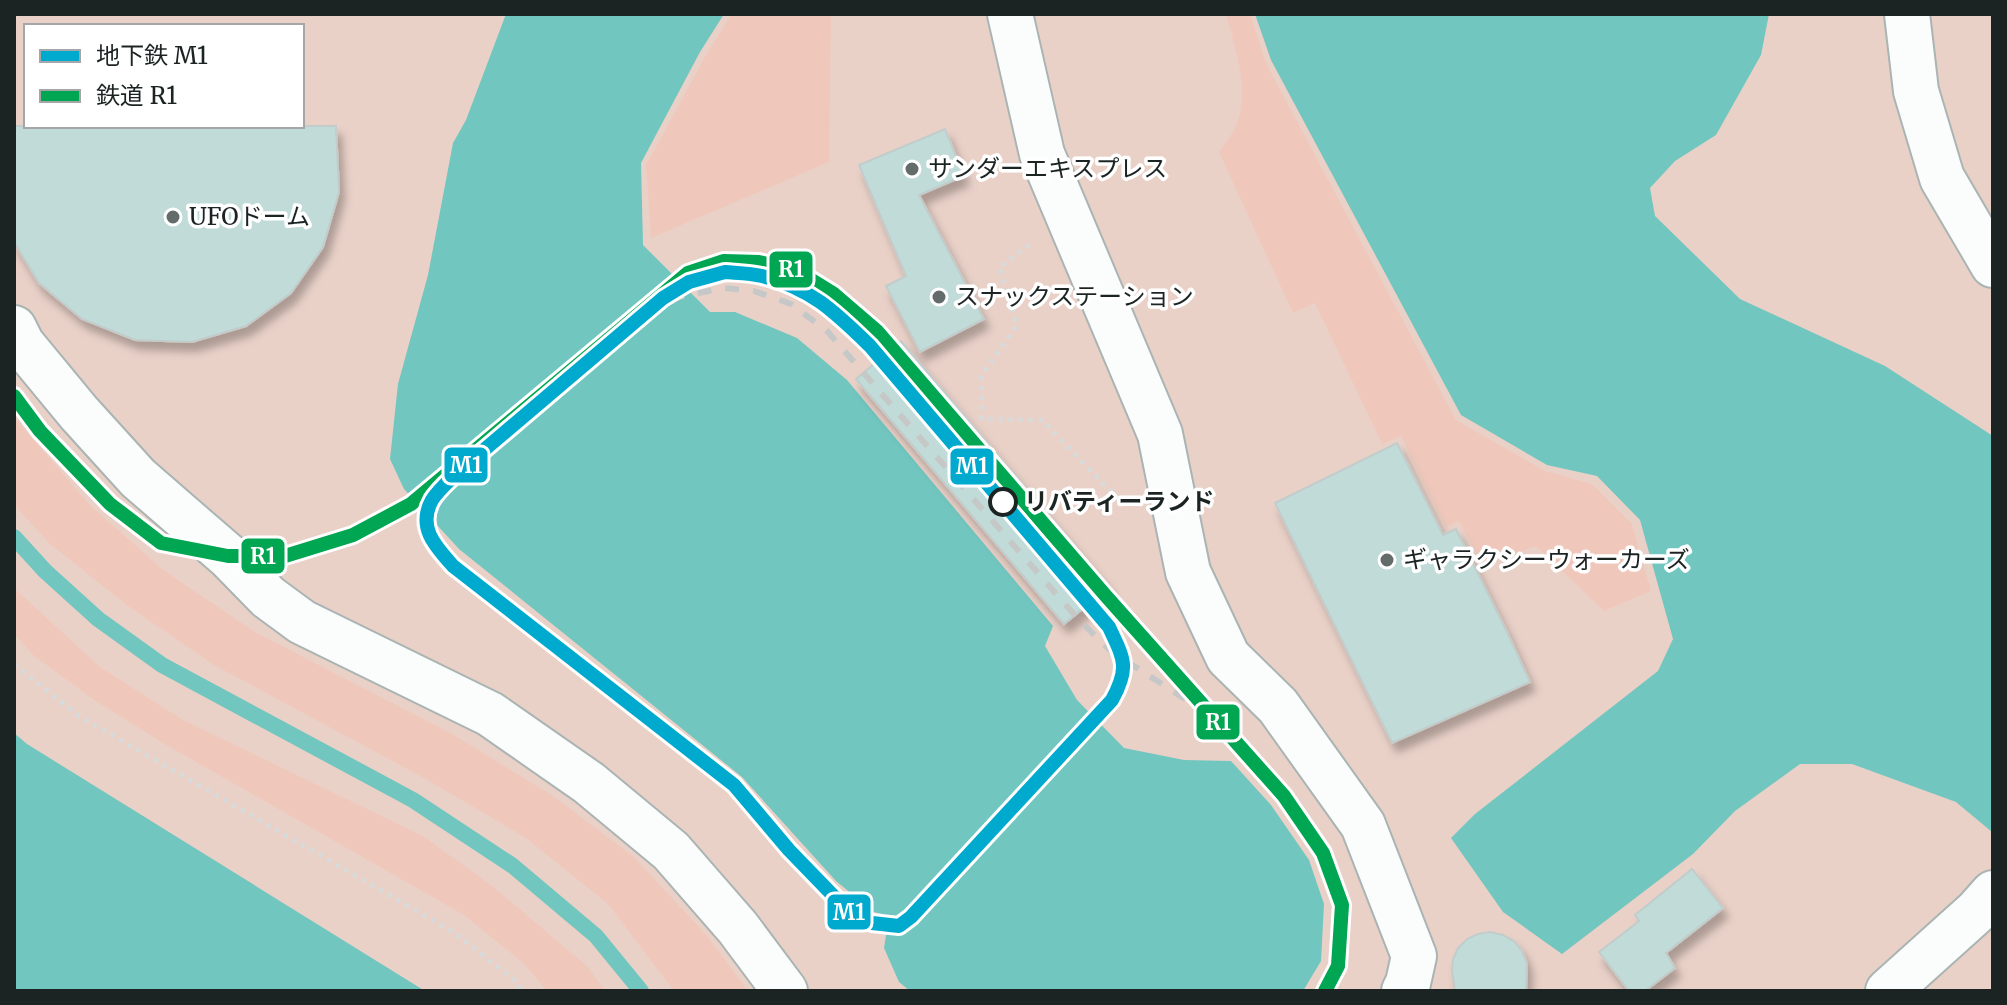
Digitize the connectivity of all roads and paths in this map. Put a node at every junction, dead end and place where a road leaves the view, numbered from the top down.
1 (1010, 14) edge
2 (1907, 14) edge
3 (1068, 216) junction
4 (1993, 265) edge
5 (14, 328) edge
6 (1125, 507) dead end
7 (14, 664) edge
8 (1985, 902) edge
9 (523, 991) edge
10 (785, 991) edge
11 (1404, 991) edge
12 (1888, 991) edge

1 - 3 street
2 - 4 street
3 - 6 path
3 - 11 street
5 - 10 street
7 - 9 path
8 - 12 street

